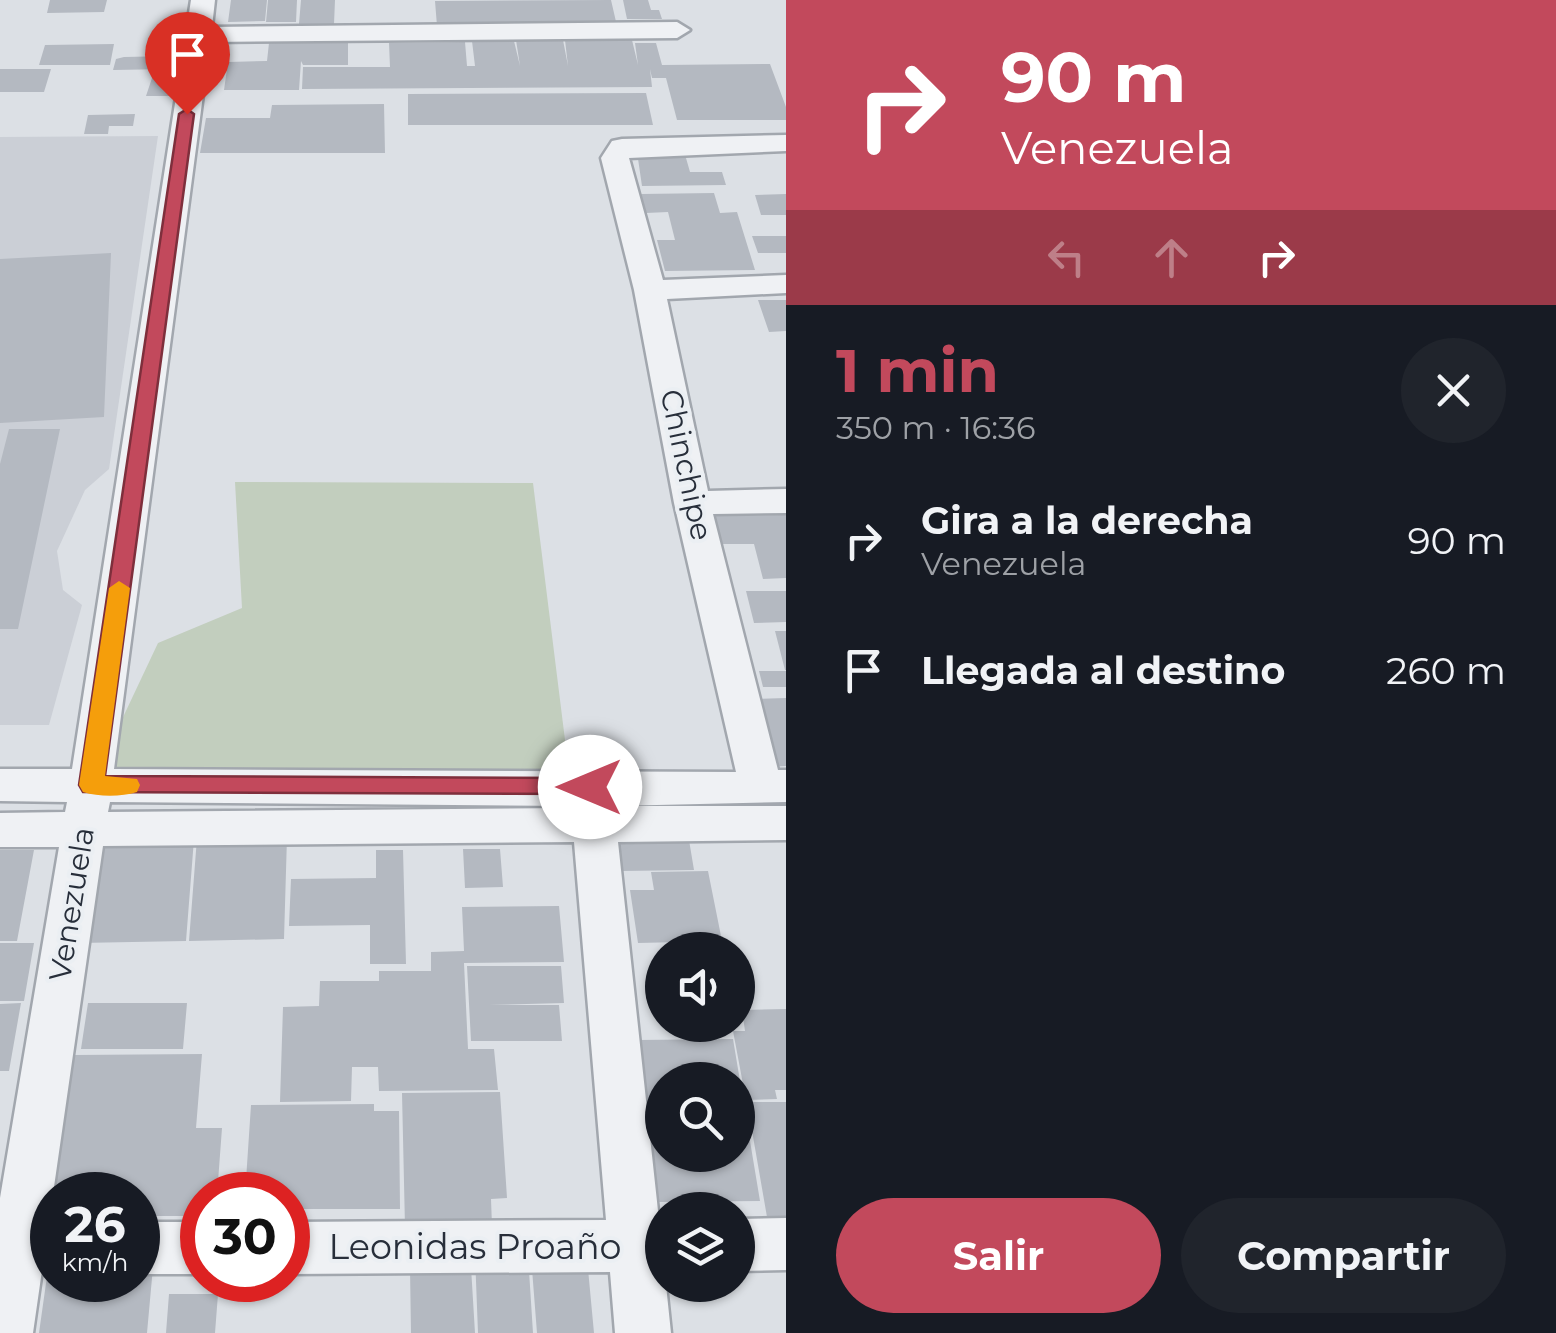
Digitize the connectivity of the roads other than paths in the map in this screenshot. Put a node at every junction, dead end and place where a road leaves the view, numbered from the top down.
1 (204, 0) edge
2 (677, 30) dead end
3 (198, 35) junction
4 (786, 142) edge
5 (786, 284) edge
6 (650, 290) junction
7 (786, 500) edge
8 (692, 503) junction
9 (766, 772) edge
10 (0, 785) edge
11 (592, 806) junction
12 (87, 808) junction
13 (786, 823) edge
14 (0, 830) edge
15 (645, 1222) edge
16 (755, 1244) edge
17 (786, 1244) edge
18 (645, 1246) edge
19 (310, 1248) edge
20 (23, 1249) edge
21 (645, 1298) edge
22 (6, 1333) edge
23 (643, 1333) edge

1 - 3 street, Venezuela
2 - 3 street
3 - 12 street, Venezuela
4 - 6 street, Chinchipe
5 - 6 street
6 - 8 street, Chinchipe
7 - 8 street
8 - 9 street, Chinchipe
9 - 11 street
10 - 12 street
11 - 12 street
11 - 13 street
11 - 15 street
12 - 14 street
12 - 20 street, Venezuela
16 - 17 street
18 - 19 street, Leonidas Proaño
20 - 22 street, Venezuela
21 - 23 street

